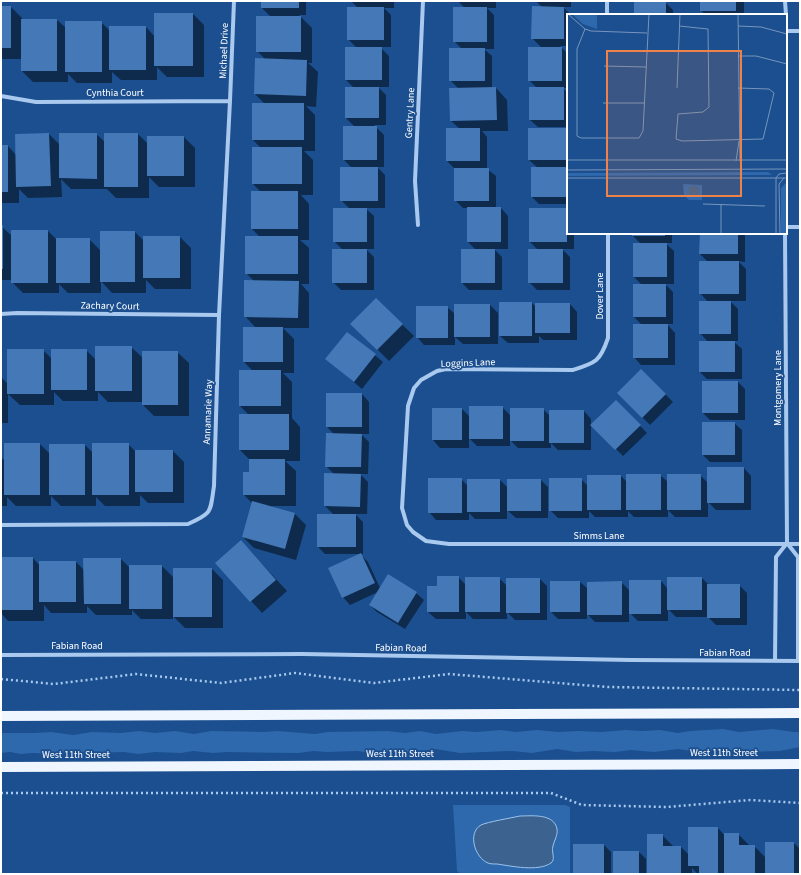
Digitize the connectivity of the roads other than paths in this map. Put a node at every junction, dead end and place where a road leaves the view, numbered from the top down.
1 (234, 1) edge
2 (423, 1) edge
3 (607, 1) edge
4 (785, 1) edge
5 (607, 14) edge
6 (786, 14) edge
7 (787, 31) edge
8 (800, 31) edge
9 (1, 96) edge
10 (230, 101) junction
11 (418, 225) dead end
12 (787, 227) edge
13 (800, 227) edge
14 (608, 234) edge
15 (785, 234) edge
16 (1, 314) edge
17 (219, 315) junction
18 (600, 357) joint
19 (1, 524) edge
20 (413, 532) joint
21 (787, 544) junction
22 (800, 544) edge
23 (1, 654) edge
24 (775, 661) junction
25 (799, 661) edge
26 (800, 713) edge
27 (1, 716) edge
28 (800, 764) edge
29 (1, 767) edge

1 - 10 street, Michael Drive
2 - 11 street, Gentry Lane
3 - 5 street
4 - 6 street
7 - 8 street
9 - 10 street, Cynthia Court
10 - 17 street, Annamarie Way
12 - 13 street
14 - 18 street, Dover Lane
15 - 21 street, Montgomery Lane
16 - 17 street, Zachary Court
17 - 19 street, Annamarie Way
18 - 20 street, Loggins Lane
20 - 21 street, Simms Lane
21 - 22 street, Simms Lane
21 - 24 street
21 - 25 street
23 - 24 street, Fabian Road
24 - 25 street, Fabian Road
26 - 27 main road
28 - 29 main road, West 11th Street

